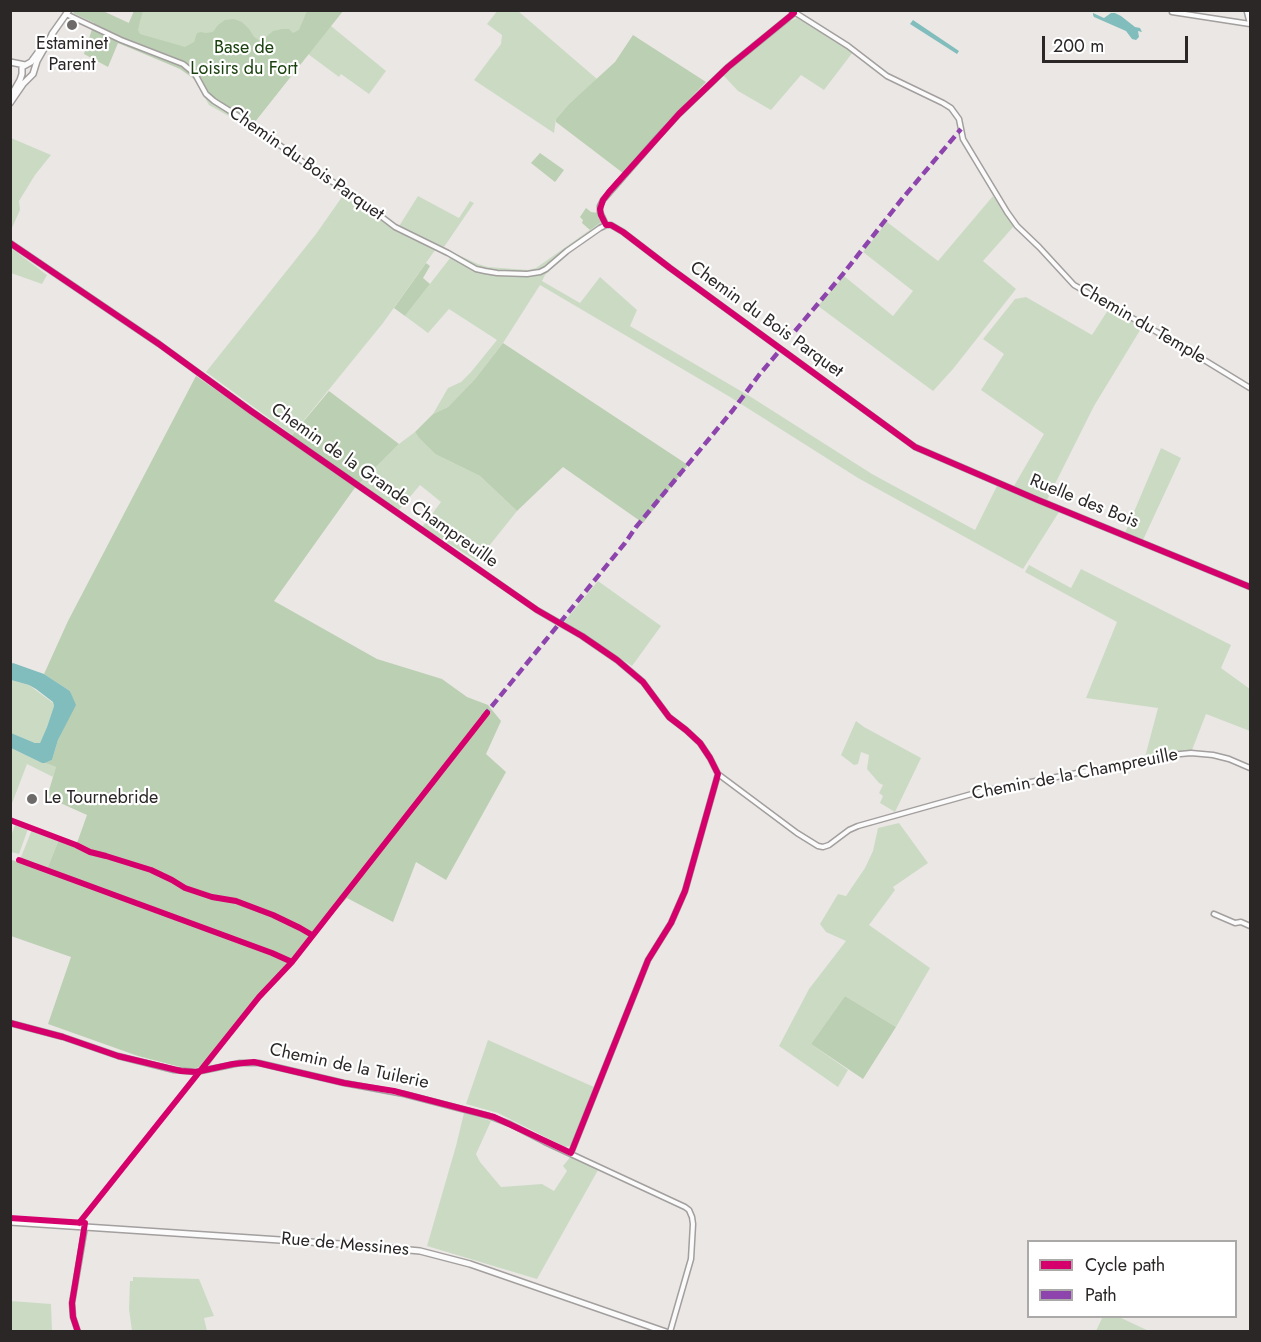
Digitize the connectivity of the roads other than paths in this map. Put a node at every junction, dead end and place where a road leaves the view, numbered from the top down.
1 (1247, 10) edge
2 (794, 11) edge
3 (67, 12) edge
4 (1172, 12) dead end
5 (1251, 23) edge
6 (53, 33) junction
7 (10, 62) edge
8 (26, 65) junction
9 (21, 73) junction
10 (32, 73) junction
11 (10, 97) edge
12 (10, 103) edge
13 (606, 225) junction
14 (10, 243) edge
15 (1251, 388) edge
16 (908, 442) joint
17 (1251, 587) edge
18 (1251, 768) edge
19 (718, 774) junction
20 (900, 814) joint
21 (1214, 914) dead end
22 (1251, 926) edge
23 (10, 1023) edge
24 (571, 1154) junction
25 (10, 1222) edge
26 (85, 1227) junction
27 (78, 1332) edge
28 (668, 1332) edge

1 - 5 main road
2 - 13 street
2 - 15 street, Chemin du Temple
3 - 6 main road
3 - 13 street, Chemin du Bois Parquet
4 - 5 street
6 - 8 main road
6 - 10 main road
7 - 8 main road
7 - 9 main road
8 - 9 main road
8 - 10 main road
9 - 10 main road
9 - 11 main road
10 - 12 main road
13 - 16 street, Chemin du Bois Parquet
14 - 19 street, Chemin de la Grande Champreuille
16 - 17 street, Ruelle des Bois
18 - 20 street, Chemin de la Champreuille
19 - 20 street, Chemin de la Grande Champreuille
19 - 24 street
21 - 22 street
23 - 24 street, Chemin de la Tuilerie
24 - 28 street, Chemin de la Tuilerie
25 - 26 main road, Rue de Messines
26 - 27 street
26 - 28 main road, Rue de Messines

